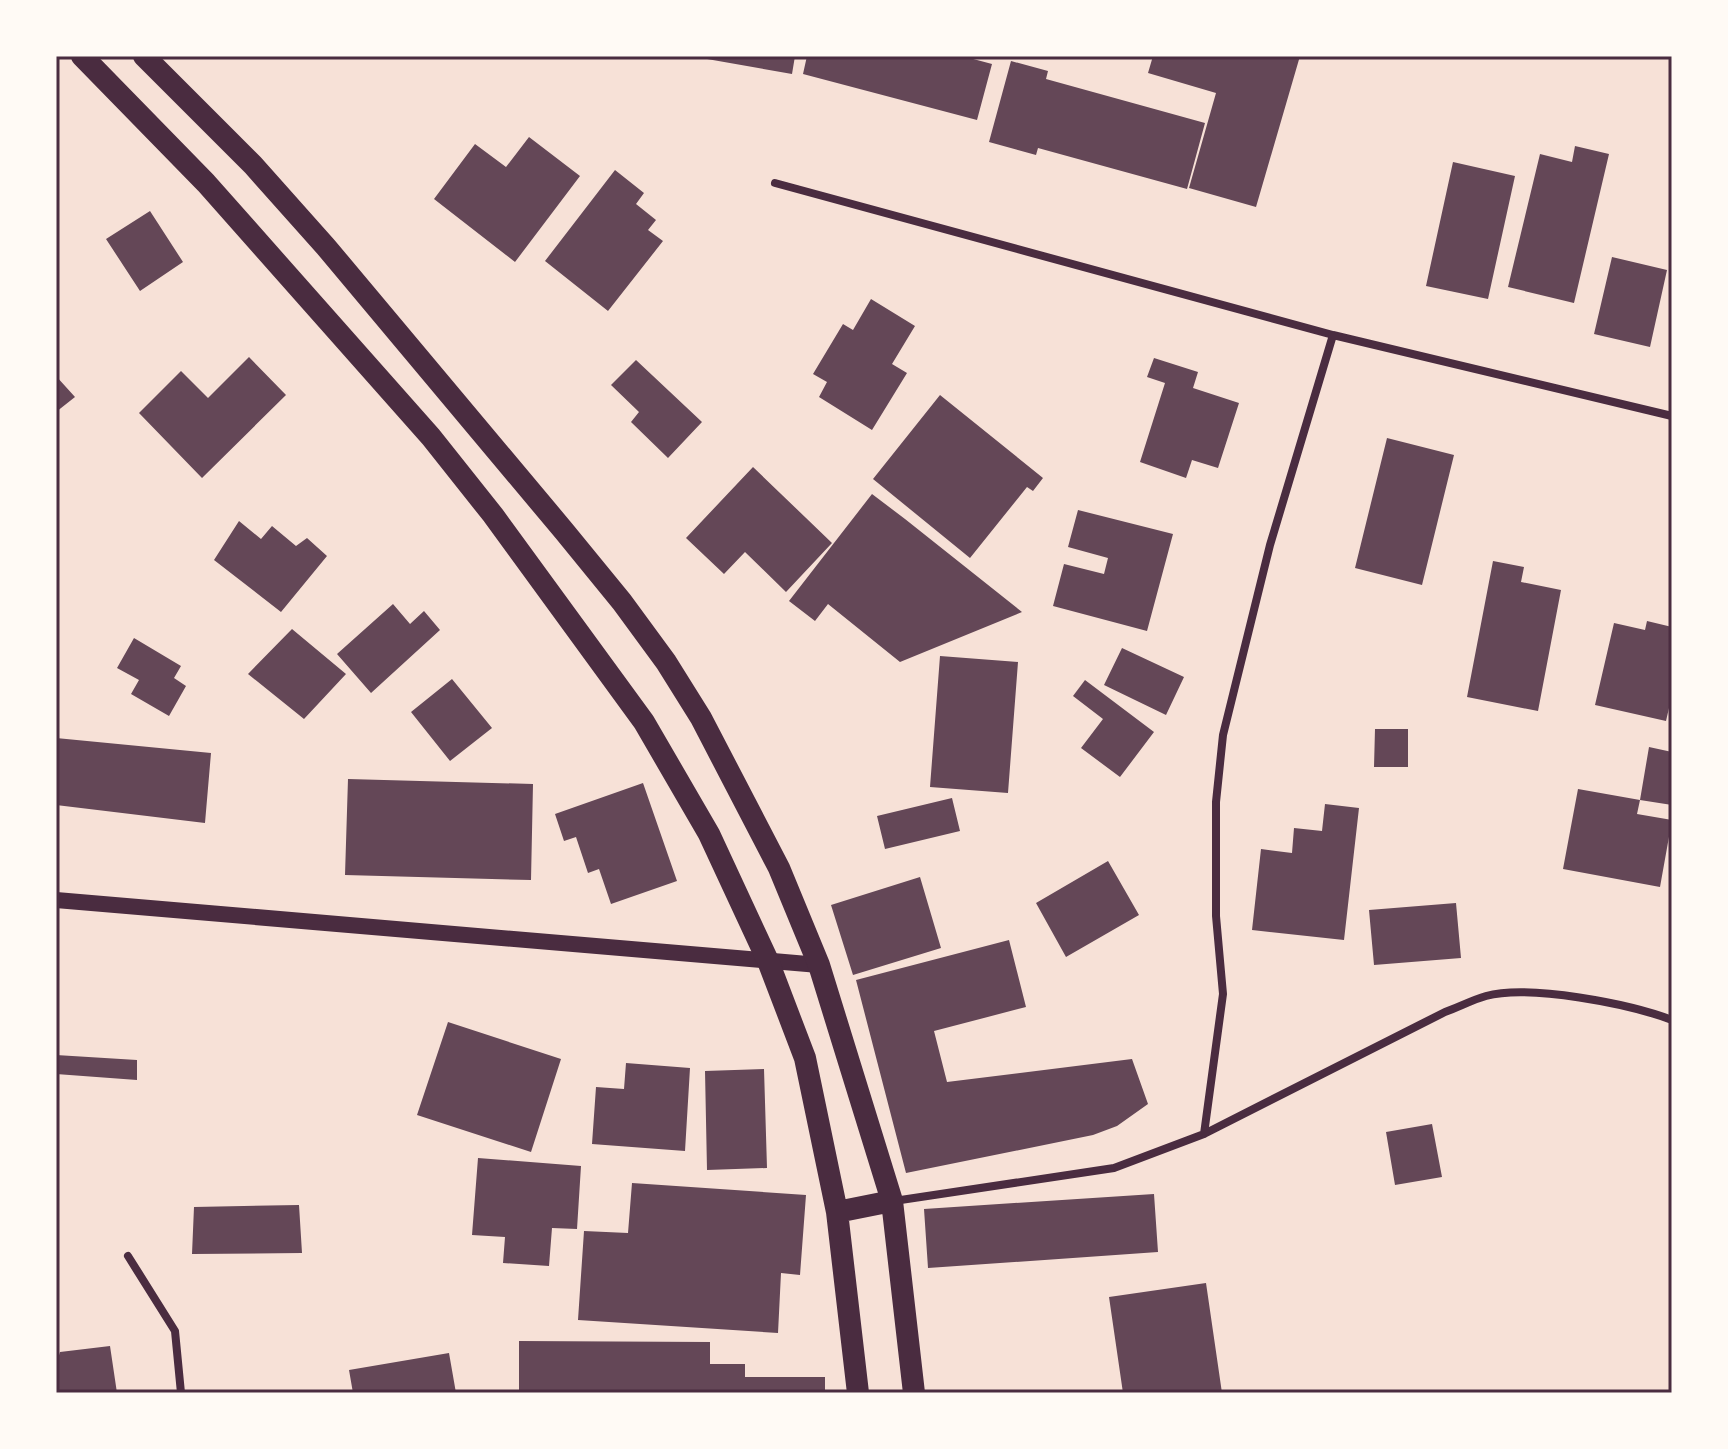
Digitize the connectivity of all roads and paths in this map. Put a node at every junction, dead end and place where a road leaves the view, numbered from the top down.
1 (82, 56) edge
2 (144, 56) edge
3 (775, 183) dead end
4 (1333, 335) junction
5 (1672, 416) edge
6 (56, 900) edge
7 (768, 961) junction
8 (819, 965) junction
9 (1672, 1020) edge
10 (1204, 1134) junction
11 (892, 1201) junction
12 (837, 1212) junction
13 (128, 1256) dead end
14 (181, 1393) edge
15 (858, 1393) edge
16 (914, 1393) edge

1 - 7 highway
2 - 8 highway
3 - 4 street
4 - 5 street
4 - 10 street
6 - 7 main road
7 - 8 main road
7 - 12 highway
8 - 11 highway
9 - 10 street
10 - 11 street
11 - 12 highway
11 - 16 highway
12 - 15 highway
13 - 14 street

